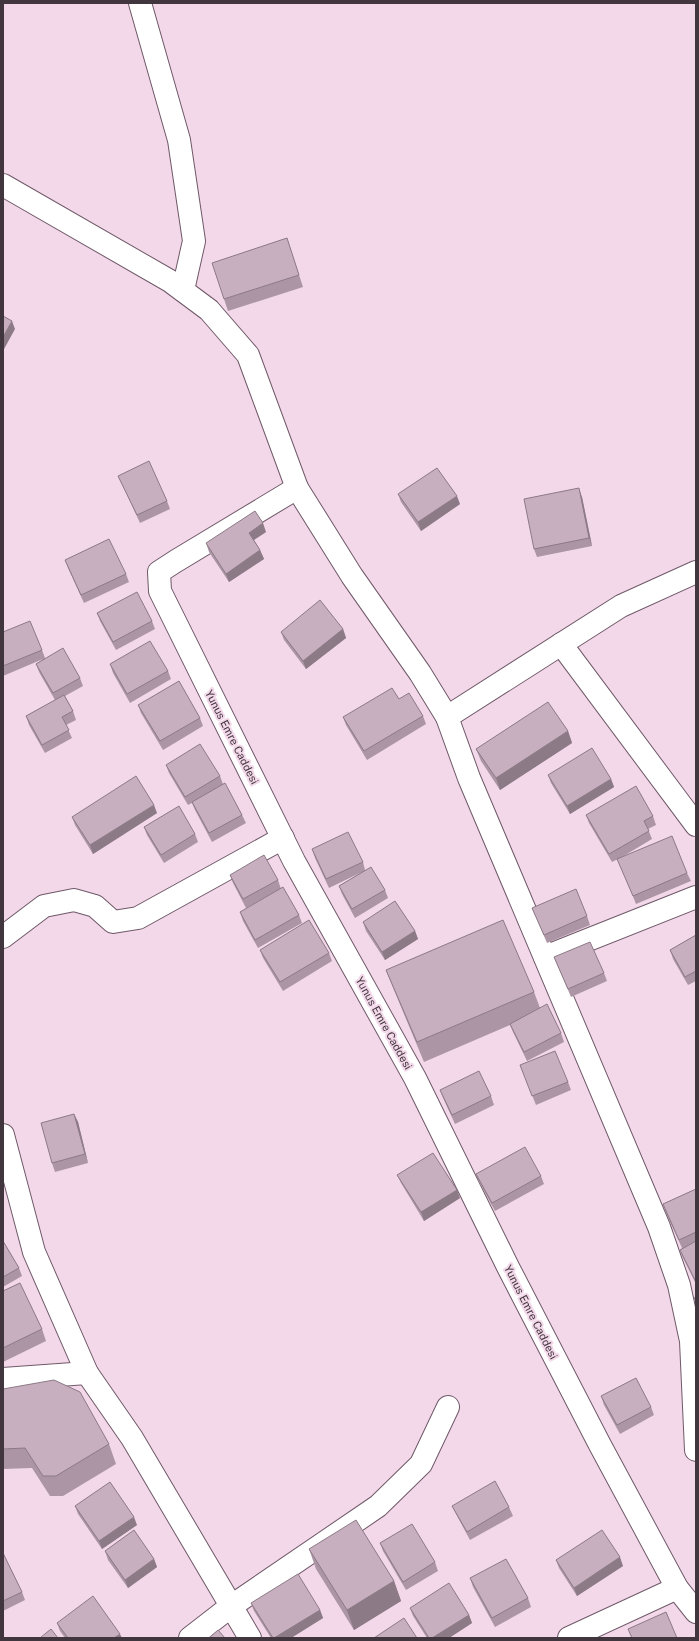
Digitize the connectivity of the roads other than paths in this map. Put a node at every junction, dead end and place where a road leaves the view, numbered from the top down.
1 (140, 3) edge
2 (3, 185) edge
3 (183, 290) junction
4 (297, 488) junction
5 (696, 572) edge
6 (561, 644) junction
7 (447, 717) junction
8 (696, 825) edge
9 (283, 838) junction
10 (696, 897) edge
11 (3, 937) edge
12 (545, 957) junction
13 (3, 1135) edge
14 (87, 1373) junction
15 (3, 1379) edge
16 (448, 1407) dead end
17 (696, 1450) edge
18 (677, 1588) junction
19 (230, 1606) junction
20 (696, 1612) edge
21 (190, 1638) edge
22 (250, 1638) edge
23 (569, 1638) edge

1 - 3 street
2 - 3 street
3 - 4 street
4 - 7 street
4 - 9 street, Yunus Emre Caddesi
5 - 6 street
6 - 7 street
6 - 8 street
7 - 12 street
9 - 11 street
9 - 18 street, Yunus Emre Caddesi
10 - 12 street
12 - 17 street
13 - 14 street
14 - 15 street
14 - 19 street
16 - 19 street
18 - 20 street, Yunus Emre Caddesi
18 - 23 street
19 - 21 street
19 - 22 street

